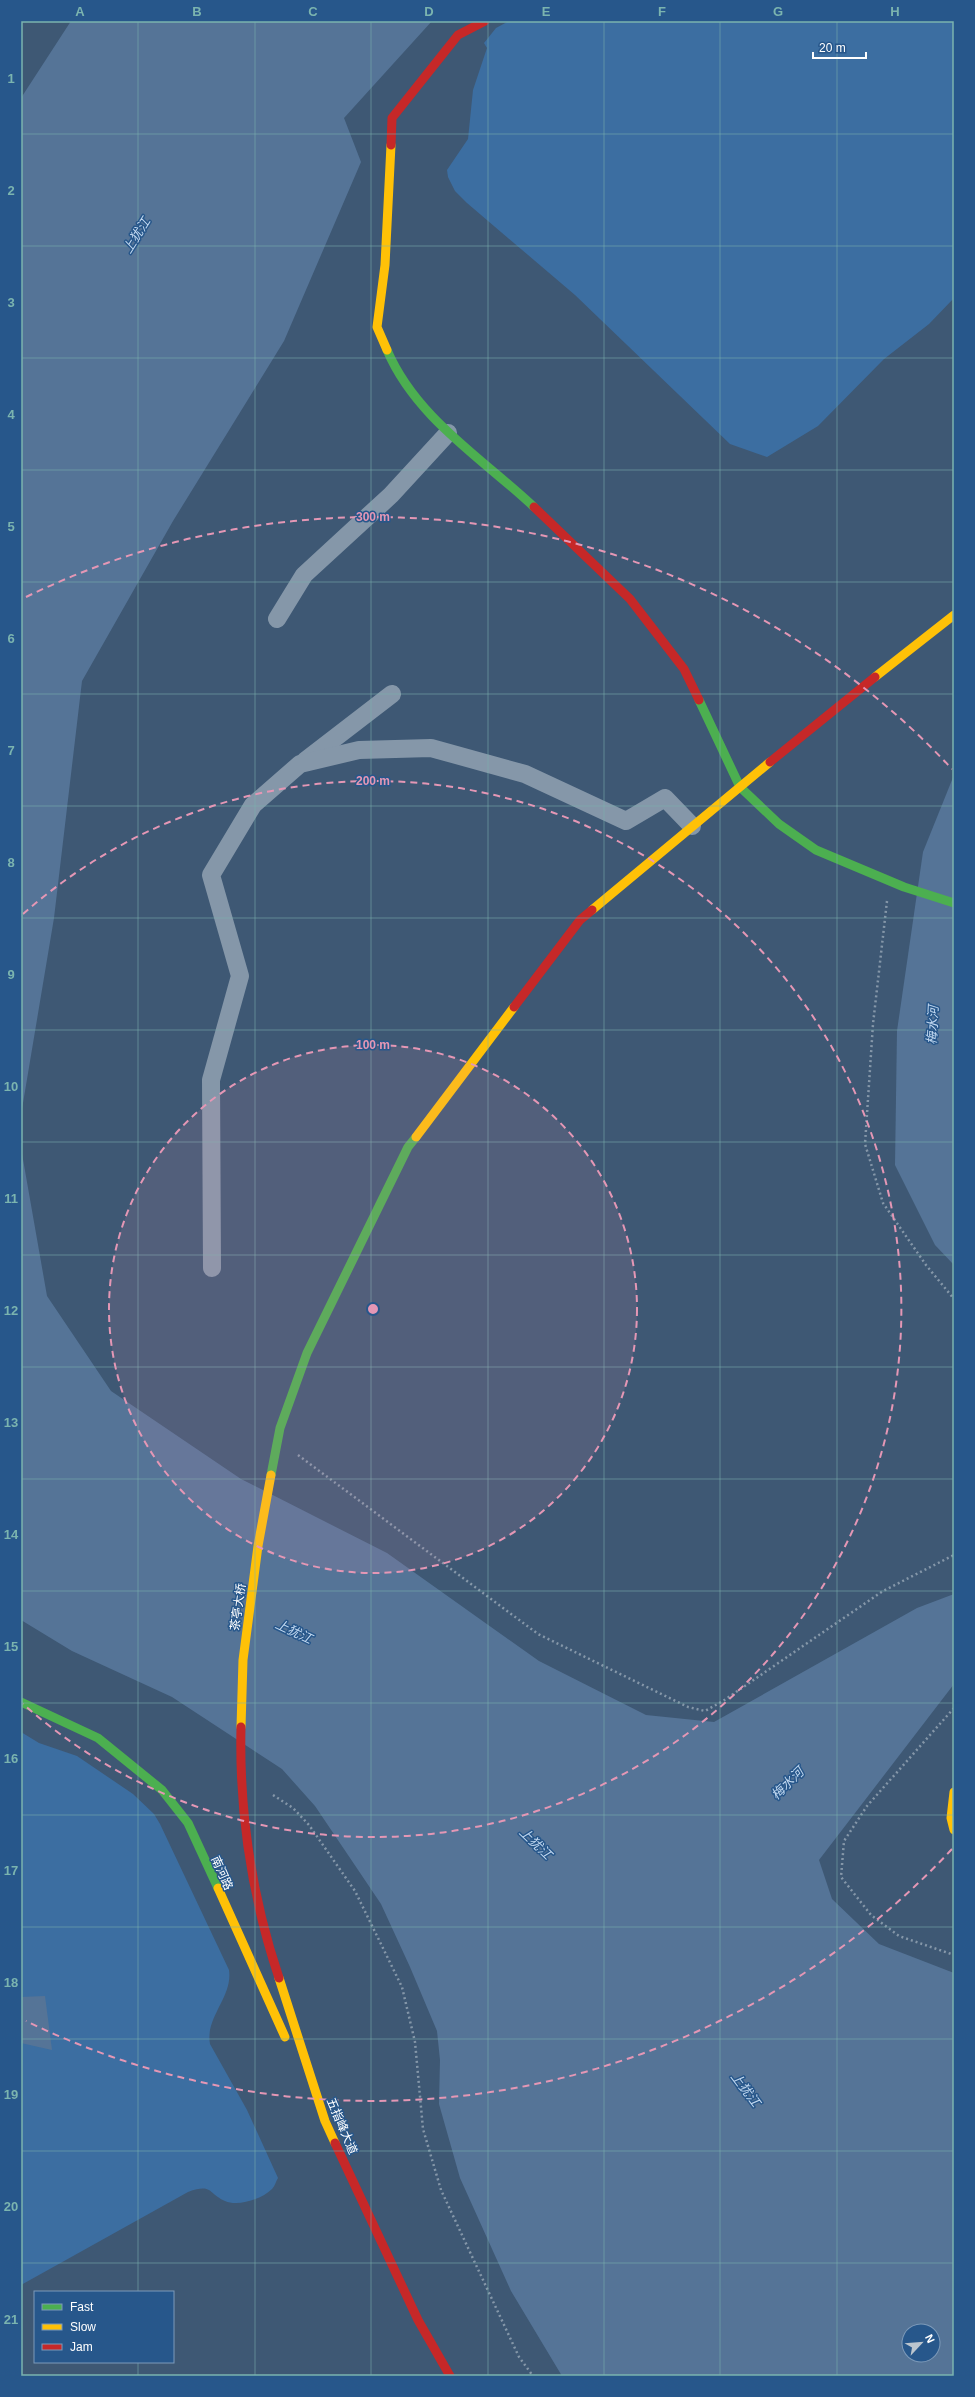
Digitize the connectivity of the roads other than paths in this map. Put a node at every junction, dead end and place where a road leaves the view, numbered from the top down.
1 (485, 21) edge
2 (448, 433) junction
3 (954, 615) edge
4 (277, 619) dead end
5 (392, 694) dead end
6 (300, 764) junction
7 (740, 786) junction
8 (692, 826) junction
9 (954, 903) edge
10 (212, 1268) dead end
11 (21, 1702) edge
12 (954, 1792) edge
13 (954, 1830) edge
14 (251, 1871) joint
15 (325, 2121) junction
16 (450, 2376) edge

1 - 2 main road
2 - 4 street
2 - 7 main road
3 - 7 main road, 茶亭大桥
5 - 6 street
6 - 8 street
6 - 10 street
7 - 8 main road, 茶亭大桥
7 - 9 main road
8 - 14 main road, 茶亭大桥
11 - 15 main road, 南河路
12 - 13 main road
14 - 15 main road, 五指峰大道
15 - 16 main road, 五指峰大道

